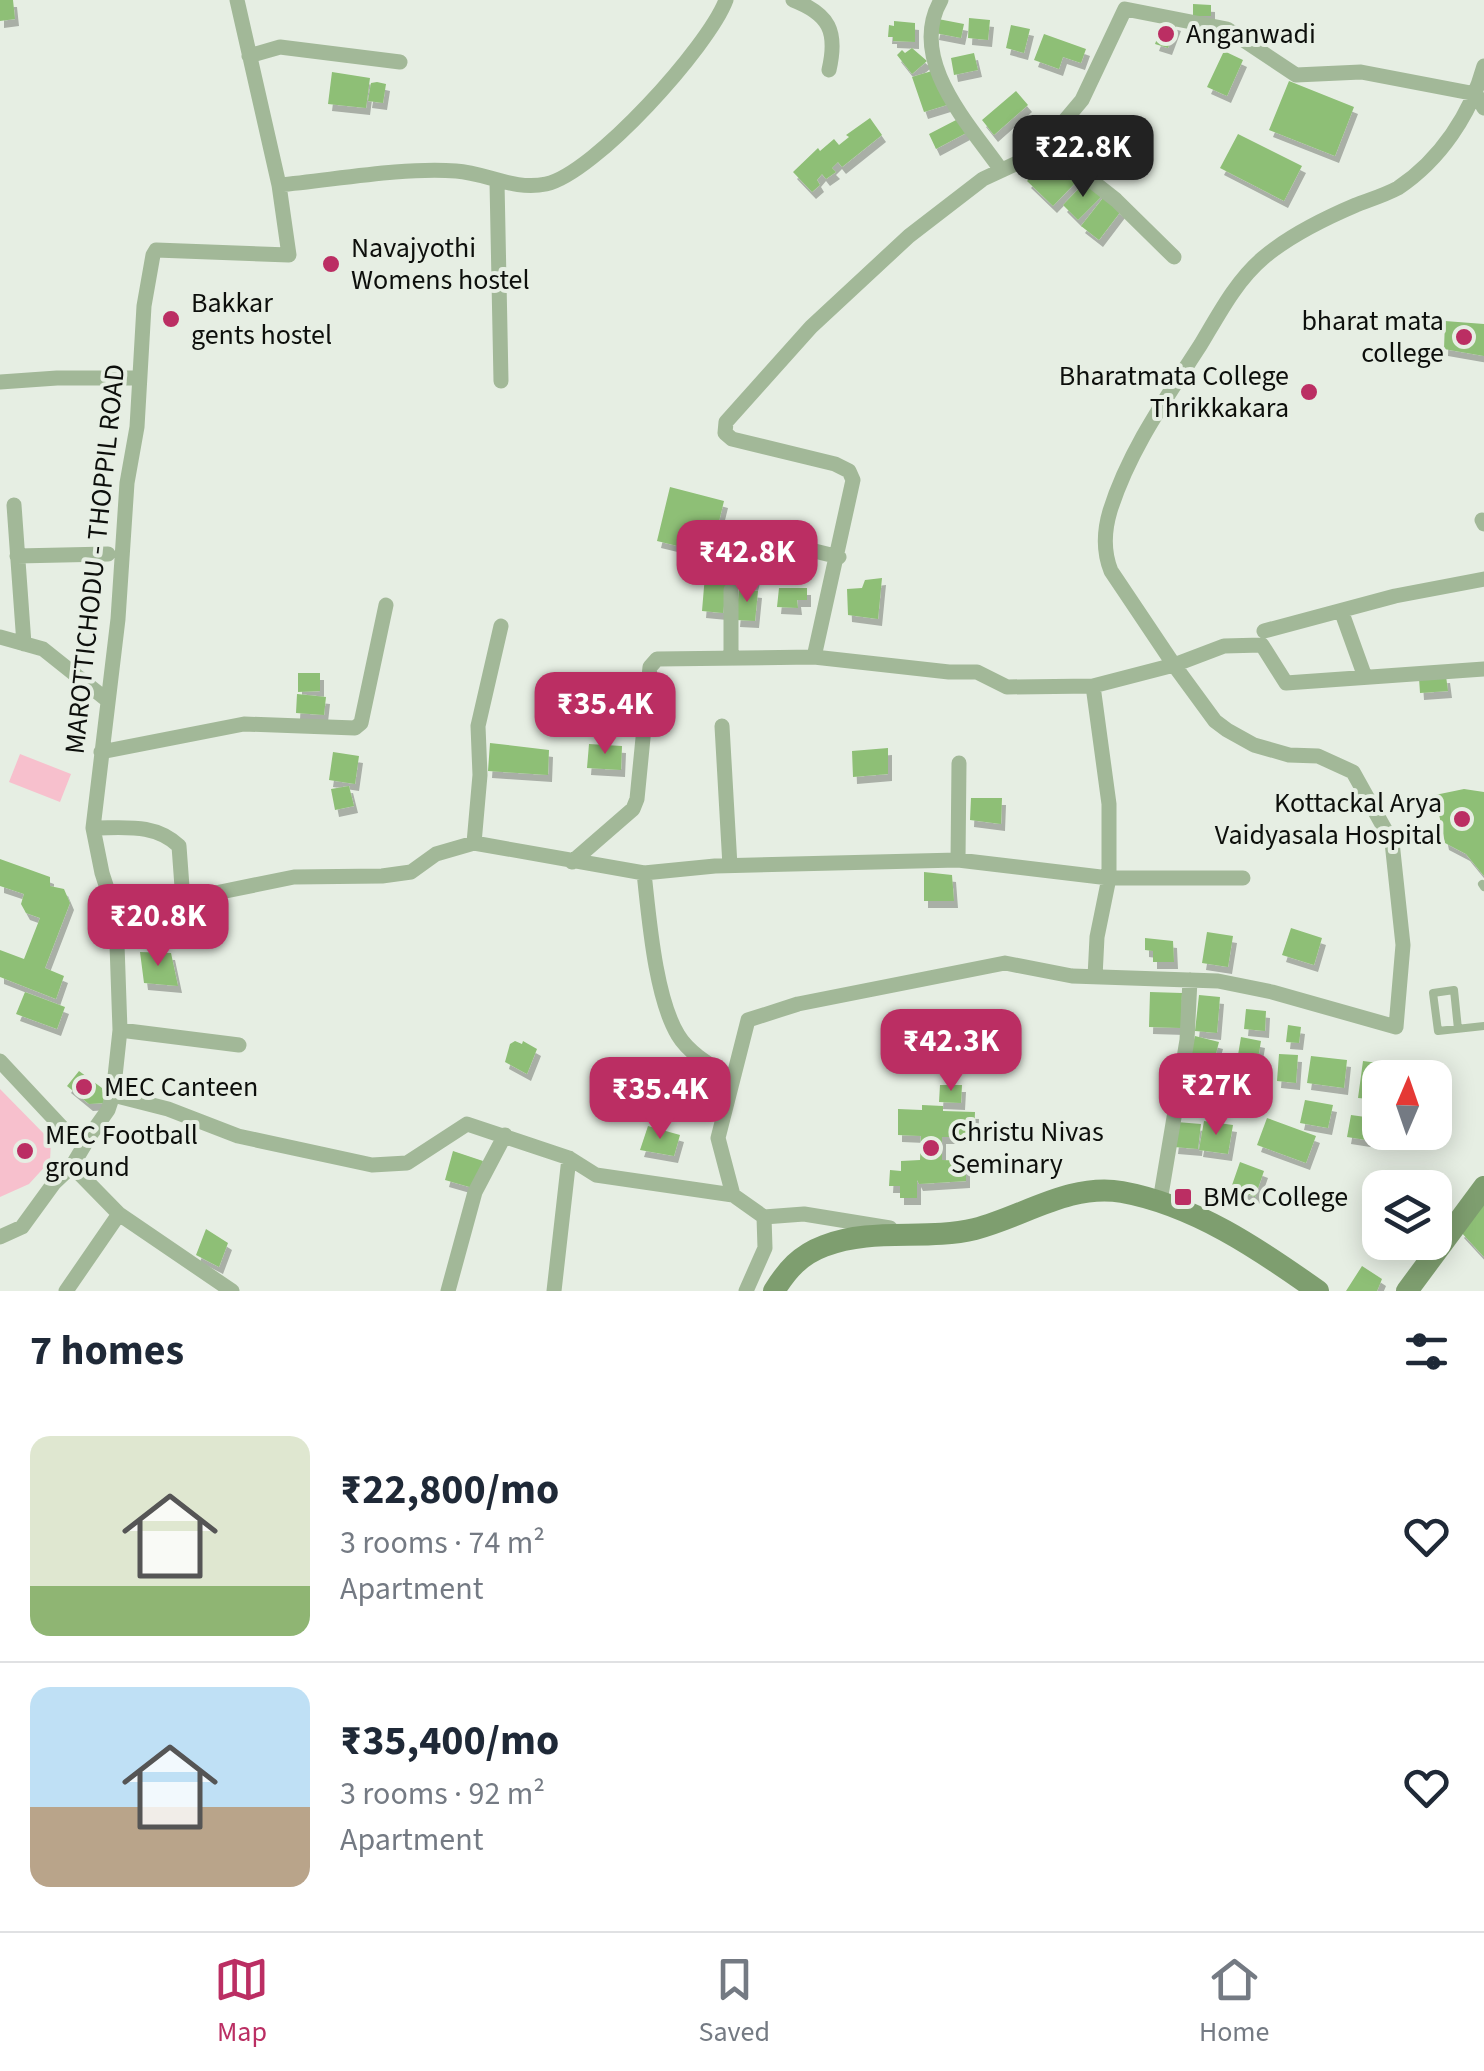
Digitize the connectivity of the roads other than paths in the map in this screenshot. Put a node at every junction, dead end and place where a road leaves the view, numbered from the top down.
1 (237, 0) edge
2 (726, 0) edge
3 (793, 0) edge
4 (940, 0) edge
5 (249, 56) junction
6 (400, 62) dead end
7 (1484, 66) edge
8 (829, 70) dead end
9 (1480, 101) edge
10 (1045, 144) junction
11 (1001, 170) junction
12 (498, 182) junction
13 (280, 185) junction
14 (1174, 257) dead end
15 (139, 378) junction
16 (501, 381) dead end
17 (0, 382) edge
18 (14, 505) dead end
19 (726, 529) dead end
20 (108, 554) dead end
21 (17, 556) junction
22 (838, 556) junction
23 (1484, 579) edge
24 (730, 590) dead end
25 (386, 606) dead end
26 (1342, 613) junction
27 (502, 626) dead end
28 (1264, 631) dead end
29 (0, 637) edge
30 (24, 644) junction
31 (731, 656) junction
32 (814, 657) junction
33 (1174, 666) junction
34 (1484, 669) edge
35 (1365, 677) junction
36 (1094, 686) junction
37 (106, 700) junction
38 (722, 726) dead end
39 (100, 752) junction
40 (960, 763) dead end
41 (93, 828) junction
42 (474, 843) junction
43 (958, 860) junction
44 (572, 862) junction
45 (730, 866) junction
46 (644, 873) junction
47 (1108, 878) junction
48 (1243, 878) dead end
49 (1095, 976) junction
50 (1190, 980) junction
51 (1484, 1026) edge
52 (1458, 1029) junction
53 (120, 1030) junction
54 (239, 1046) dead end
55 (0, 1061) edge
56 (733, 1079) junction
57 (113, 1095) junction
58 (90, 1134) junction
59 (505, 1135) junction
60 (570, 1158) junction
61 (72, 1166) junction
62 (1484, 1187) edge
63 (734, 1195) junction
64 (1160, 1200) junction
65 (119, 1214) junction
66 (764, 1217) junction
67 (928, 1234) junction
68 (0, 1237) edge
69 (66, 1291) edge
70 (232, 1291) edge
71 (448, 1291) edge
72 (554, 1291) edge
73 (746, 1291) edge
74 (774, 1291) edge
75 (1318, 1291) edge
76 (1407, 1291) edge

1 - 5 street, MAROTTICHODU - THOPPIL ROAD
2 - 12 street
3 - 8 street
4 - 11 street
5 - 6 street
5 - 13 street, MAROTTICHODU - THOPPIL ROAD
7 - 9 street
9 - 10 street
9 - 33 street
10 - 11 street
10 - 14 street
11 - 22 street
12 - 13 street
12 - 16 street
13 - 15 street, MAROTTICHODU - THOPPIL ROAD
15 - 17 street
15 - 37 street, MAROTTICHODU - THOPPIL ROAD
18 - 21 street
19 - 22 street
20 - 21 street
21 - 30 street
22 - 32 street
23 - 26 street
24 - 31 street
25 - 39 street
26 - 28 street
26 - 35 street
27 - 42 street
29 - 30 street
30 - 37 street
31 - 32 street
31 - 44 street
32 - 36 street
33 - 35 street
33 - 36 street
33 - 50 street
34 - 35 street
36 - 47 street
37 - 39 street, MAROTTICHODU - THOPPIL ROAD
38 - 45 street
39 - 41 street, MAROTTICHODU - THOPPIL ROAD
40 - 43 street
41 - 42 street
41 - 53 street, MAROTTICHODU - THOPPIL ROAD
42 - 44 street
43 - 45 street
43 - 47 street
44 - 46 street
45 - 46 street
46 - 56 street
47 - 48 street
47 - 49 street
49 - 50 street
49 - 56 street
50 - 64 street
51 - 52 lane
52 - 52 lane
53 - 54 street
53 - 57 street, MAROTTICHODU - THOPPIL ROAD
55 - 58 street
56 - 63 street
57 - 58 street, MAROTTICHODU - THOPPIL ROAD
57 - 59 street
58 - 61 street, MAROTTICHODU - THOPPIL ROAD
59 - 60 street
59 - 71 street
60 - 63 street
60 - 72 street
61 - 65 street
61 - 68 street, MAROTTICHODU - THOPPIL ROAD
62 - 76 main road
63 - 66 street
64 - 67 main road
64 - 75 main road
65 - 69 street
65 - 70 street
66 - 67 street
66 - 73 street
67 - 74 main road

